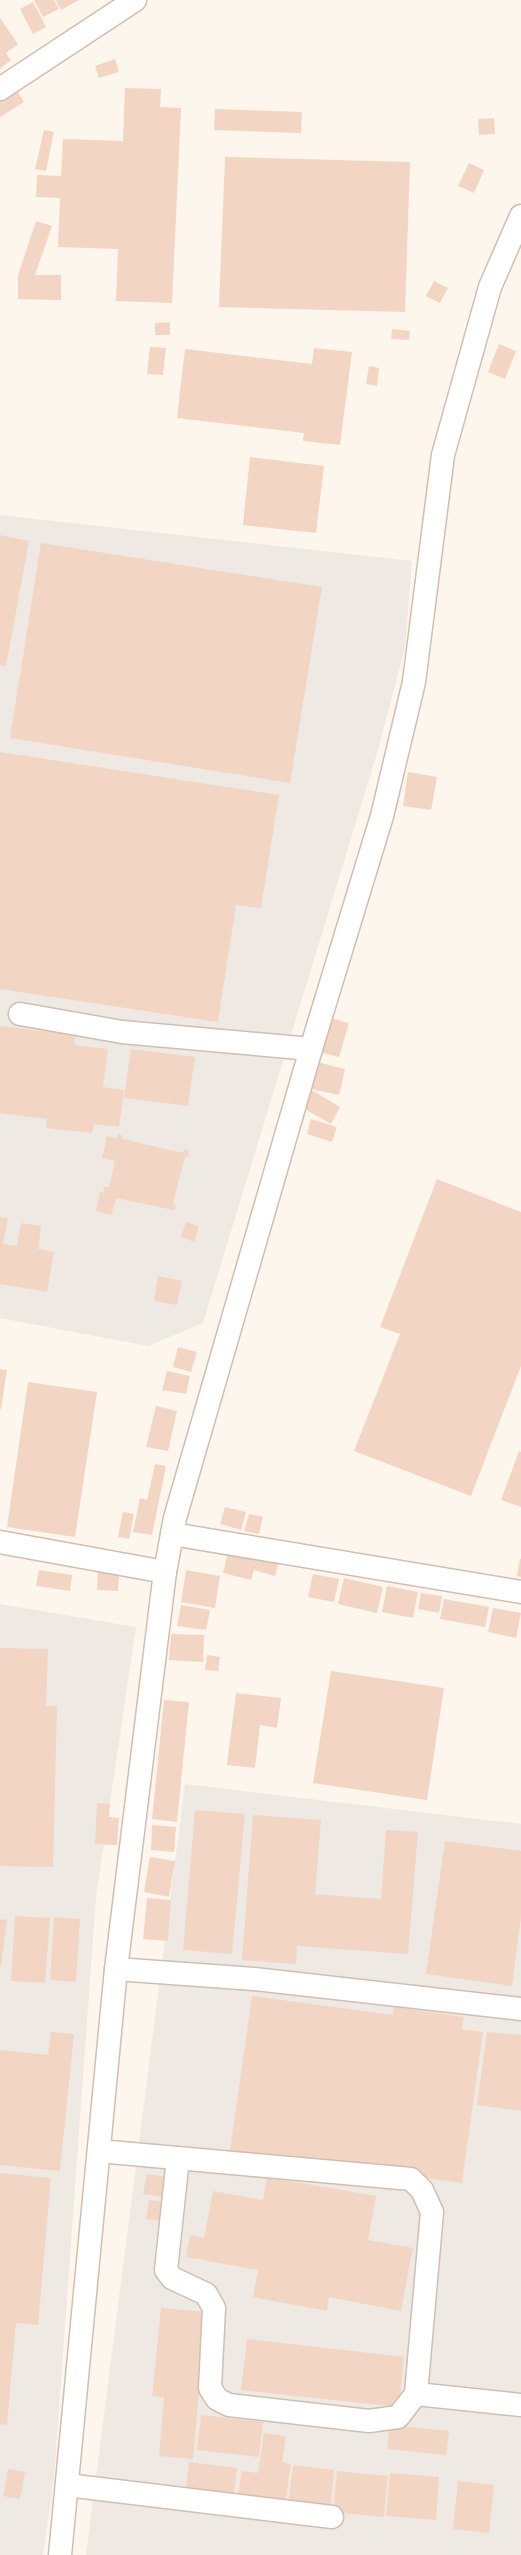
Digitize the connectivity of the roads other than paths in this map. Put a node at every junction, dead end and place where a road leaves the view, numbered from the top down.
1 (136, 0) edge
2 (0, 89) edge
3 (521, 216) edge
4 (20, 1014) dead end
5 (311, 1049) junction
6 (172, 1534) junction
7 (0, 1542) edge
8 (165, 1572) junction
9 (521, 1592) edge
10 (116, 1969) junction
11 (521, 2009) edge
12 (99, 2152) junction
13 (178, 2158) junction
14 (416, 2394) junction
15 (521, 2405) edge
16 (67, 2485) junction
17 (332, 2517) dead end
18 (60, 2555) edge

1 - 2 street
3 - 5 street
4 - 5 street
5 - 6 street
6 - 8 street
6 - 9 street
7 - 8 street
8 - 10 street
10 - 11 street
10 - 12 street
12 - 13 street
12 - 16 street
13 - 14 street
13 - 14 street
14 - 15 street
16 - 17 street
16 - 18 street

